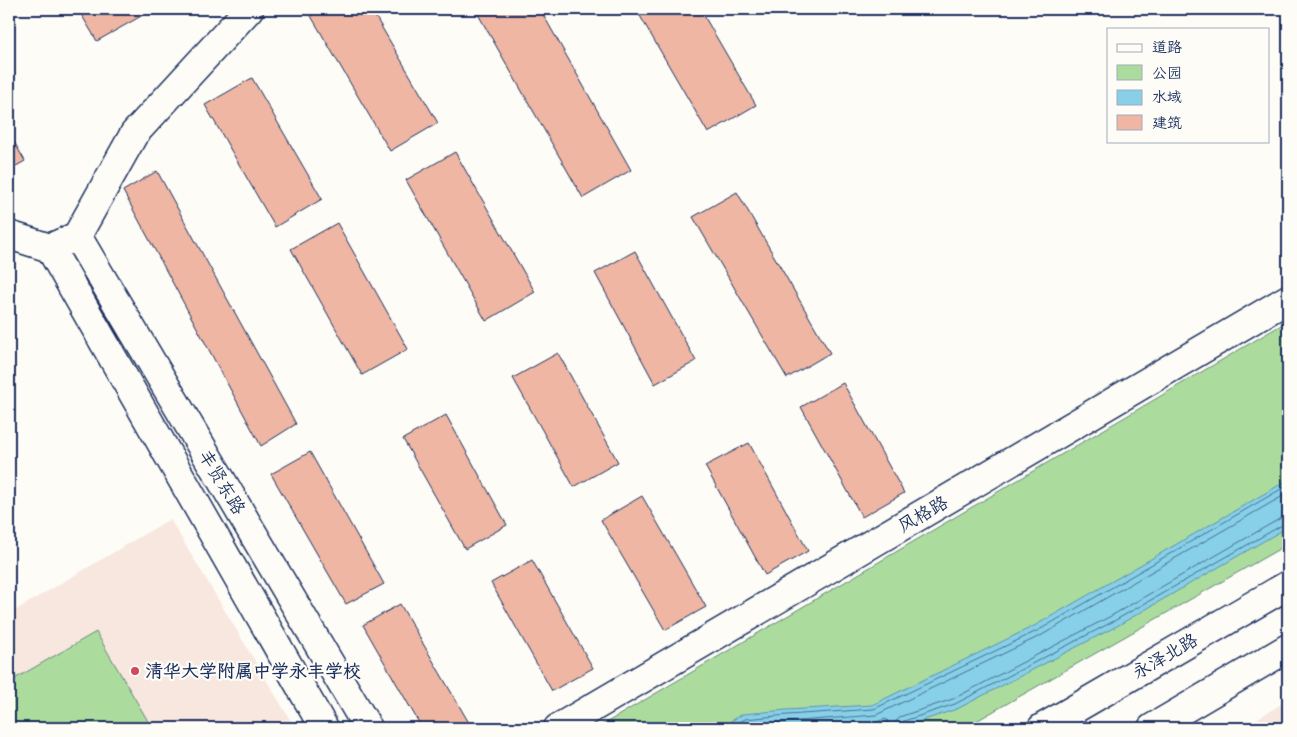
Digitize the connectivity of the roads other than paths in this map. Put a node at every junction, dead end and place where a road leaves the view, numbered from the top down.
1 (250, 9) edge
2 (9, 235) edge
3 (77, 236) junction
4 (50, 248) junction
5 (1288, 299) edge
6 (1288, 585) edge
7 (1288, 648) edge
8 (324, 728) edge
9 (368, 728) edge
10 (558, 728) edge
11 (1042, 728) edge
12 (1152, 728) edge

1 - 3 street
2 - 4 street
3 - 4 street
3 - 9 street, 丰贤东路
4 - 8 street, 丰贤东路
5 - 10 street, 风格路
6 - 11 street, 永泽北路
7 - 12 street

